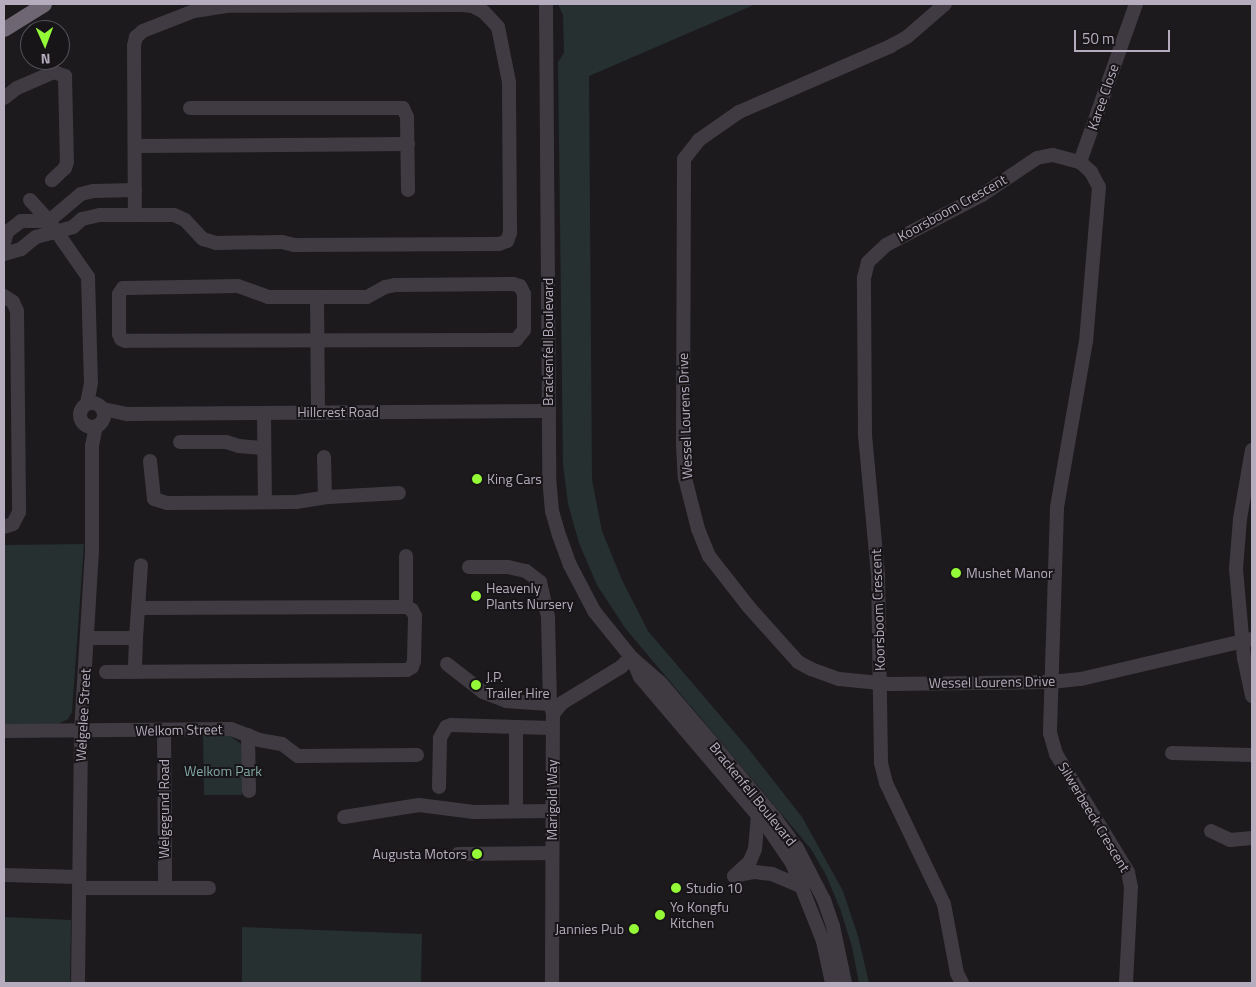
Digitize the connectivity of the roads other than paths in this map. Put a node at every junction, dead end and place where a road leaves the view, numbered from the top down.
1 (44, 4) edge
2 (546, 4) edge
3 (946, 4) edge
4 (1136, 4) edge
5 (4, 29) edge
6 (4, 98) edge
7 (190, 108) dead end
8 (408, 144) junction
9 (135, 146) junction
10 (1080, 162) junction
11 (52, 180) dead end
12 (135, 190) junction
13 (408, 190) dead end
14 (30, 200) dead end
15 (135, 215) junction
16 (53, 227) junction
17 (4, 243) edge
18 (4, 254) edge
19 (4, 296) edge
20 (317, 297) junction
21 (318, 341) junction
22 (549, 410) junction
23 (264, 413) junction
24 (318, 413) junction
25 (95, 415) junction
26 (180, 442) dead end
27 (264, 448) junction
28 (1252, 450) edge
29 (324, 457) dead end
30 (150, 461) dead end
31 (399, 493) dead end
32 (325, 497) junction
33 (265, 502) junction
34 (4, 526) edge
35 (406, 556) dead end
36 (141, 565) dead end
37 (469, 566) dead end
38 (406, 607) junction
39 (138, 608) junction
40 (86, 638) junction
41 (136, 638) junction
42 (1247, 640) edge
43 (631, 657) junction
44 (447, 664) dead end
45 (106, 672) dead end
46 (135, 672) junction
47 (1051, 682) junction
48 (880, 683) junction
49 (1252, 696) edge
50 (551, 715) junction
51 (516, 727) junction
52 (164, 730) junction
53 (4, 731) edge
54 (80, 731) junction
55 (248, 735) junction
56 (1172, 753) dead end
57 (417, 755) dead end
58 (1252, 755) edge
59 (439, 787) dead end
60 (249, 791) dead end
61 (516, 803) dead end
62 (552, 812) junction
63 (758, 816) junction
64 (344, 817) dead end
65 (1211, 831) dead end
66 (1252, 838) edge
67 (552, 853) junction
68 (458, 854) dead end
69 (4, 875) edge
70 (79, 883) junction
71 (803, 886) junction
72 (165, 888) junction
73 (209, 888) dead end
74 (78, 983) edge
75 (552, 983) edge
76 (832, 983) edge
77 (845, 983) edge
78 (962, 983) edge
79 (1126, 983) edge

1 - 5 highway
2 - 22 street, Brackenfell Boulevard
3 - 48 street, Wessel Lourens Drive
4 - 10 street, Karee Close
6 - 11 street
7 - 8 street
8 - 9 street
8 - 13 street
9 - 12 street
9 - 15 street
10 - 47 street
10 - 48 street, Koorsboom Crescent
12 - 15 street
12 - 16 street
14 - 16 street, Welgelee Street
15 - 16 street
16 - 17 street
16 - 18 street
16 - 25 street, Welgelee Street
19 - 34 street
20 - 21 street
20 - 21 street
20 - 21 street
21 - 24 street
22 - 24 street, Hillcrest Road
22 - 43 street, Brackenfell Boulevard
23 - 24 street, Hillcrest Road
23 - 25 street, Hillcrest Road
23 - 27 street
25 - 40 street, Welgelee Street
26 - 27 street
27 - 33 street
28 - 42 street
29 - 32 street
30 - 33 street
31 - 32 street
32 - 33 street
35 - 38 street
36 - 39 street
37 - 50 street, Marigold Way
38 - 39 street
38 - 46 street
39 - 41 street
40 - 41 street
40 - 54 street, Welgelee Street
41 - 46 street
42 - 47 street, Wessel Lourens Drive
42 - 49 street
43 - 50 street
43 - 63 street, Brackenfell Boulevard
43 - 77 street, Brackenfell Boulevard
44 - 50 street
45 - 46 street
47 - 48 street, Wessel Lourens Drive
47 - 79 street, Silwerbeeck Crescent
48 - 78 street
50 - 51 street
50 - 62 street, Marigold Way
51 - 59 street
51 - 61 street
52 - 54 street, Welkom Street
52 - 55 street, Welkom Street
52 - 72 street, Welgegund Road
53 - 54 street, Welkom Street
54 - 70 street, Welgelee Street
55 - 57 street, Welkom Street
55 - 60 street
56 - 58 street
62 - 64 street
62 - 67 street, Marigold Way
63 - 71 street, Brackenfell Boulevard
63 - 71 street
65 - 66 street
67 - 68 street
67 - 75 street, Marigold Way
69 - 70 street
70 - 72 street
70 - 74 street, Welgelee Street
71 - 76 street, Brackenfell Boulevard
72 - 73 street

